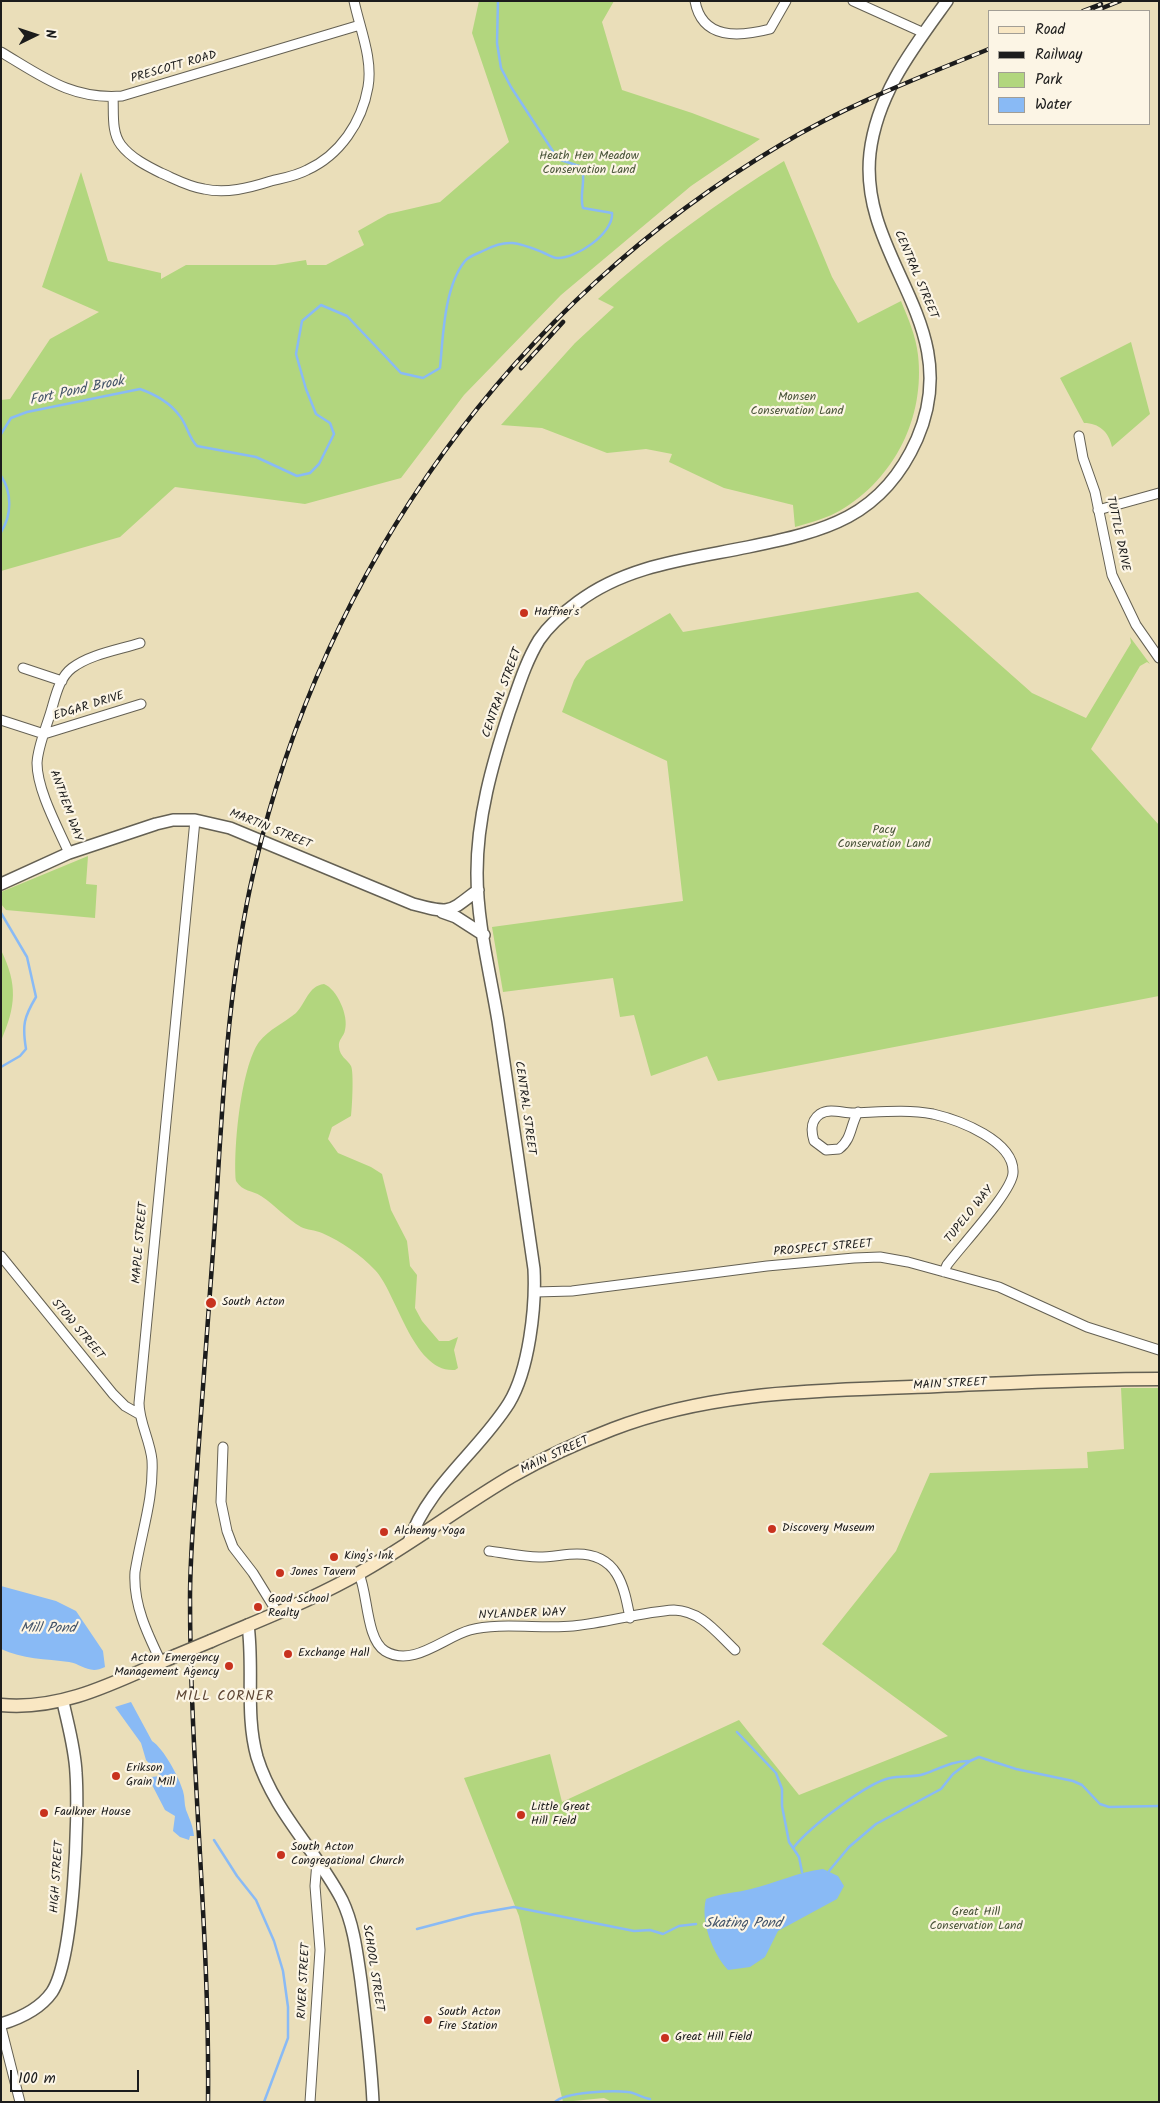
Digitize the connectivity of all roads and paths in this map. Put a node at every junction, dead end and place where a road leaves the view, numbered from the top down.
1 (354, 1) edge
2 (695, 1) edge
3 (786, 1) edge
4 (852, 1) edge
5 (947, 1) edge
6 (360, 25) junction
7 (924, 33) junction
8 (1, 52) edge
9 (113, 97) junction
10 (1079, 436) dead end
11 (1159, 493) edge
12 (1098, 510) junction
13 (140, 643) dead end
14 (1159, 658) edge
15 (23, 668) dead end
16 (62, 681) junction
17 (141, 704) dead end
18 (1, 720) edge
19 (44, 734) junction
20 (195, 820) junction
21 (69, 853) junction
22 (1, 884) edge
23 (478, 890) junction
24 (442, 912) junction
25 (484, 935) junction
26 (858, 1112) junction
27 (1, 1256) edge
28 (944, 1272) junction
29 (535, 1292) junction
30 (1159, 1350) edge
31 (1159, 1379) edge
32 (139, 1414) junction
33 (223, 1447) dead end
34 (409, 1542) junction
35 (489, 1551) dead end
36 (359, 1574) junction
37 (277, 1612) junction
38 (630, 1618) junction
39 (248, 1625) junction
40 (735, 1650) dead end
41 (161, 1662) junction
42 (62, 1702) junction
43 (1, 1706) edge
44 (317, 1862) junction
45 (1, 2025) edge
46 (20, 2102) edge
47 (310, 2102) edge
48 (373, 2102) edge

1 - 6 street
2 - 3 street
4 - 7 street
5 - 7 street, CENTRAL STREET
6 - 9 street, PRESCOTT ROAD
6 - 9 street
7 - 23 street, CENTRAL STREET
8 - 9 street, PRESCOTT ROAD
10 - 12 street, TUTTLE DRIVE
11 - 12 street
12 - 14 street, TUTTLE DRIVE
13 - 16 street, ANTHEM WAY
15 - 16 street
16 - 19 street, ANTHEM WAY
17 - 19 street, EDGAR DRIVE
18 - 19 street
19 - 21 street, ANTHEM WAY
20 - 21 street, MARTIN STREET
20 - 24 street, MARTIN STREET
20 - 32 street, MAPLE STREET
21 - 22 street, MARTIN STREET
23 - 24 street
23 - 25 street, CENTRAL STREET
24 - 25 street, MARTIN STREET
25 - 29 street, CENTRAL STREET
26 - 26 street, TUPELO WAY
26 - 28 street, TUPELO WAY
27 - 32 street, STOW STREET
28 - 29 street, PROSPECT STREET
28 - 30 street, PROSPECT STREET
29 - 34 street, CENTRAL STREET
31 - 34 main road, MAIN STREET
32 - 41 street, MAPLE STREET
33 - 37 street
34 - 36 main road, MAIN STREET
35 - 38 street
36 - 37 main road, MAIN STREET
36 - 38 street, NYLANDER WAY
37 - 39 main road, MAIN STREET
38 - 40 street, NYLANDER WAY
39 - 41 main road, MAIN STREET, bridge
39 - 44 street, SCHOOL STREET
41 - 42 main road, MAIN STREET
42 - 43 main road, MAIN STREET
42 - 45 street, HIGH STREET
44 - 47 street, RIVER STREET
44 - 48 street, SCHOOL STREET
45 - 46 street

